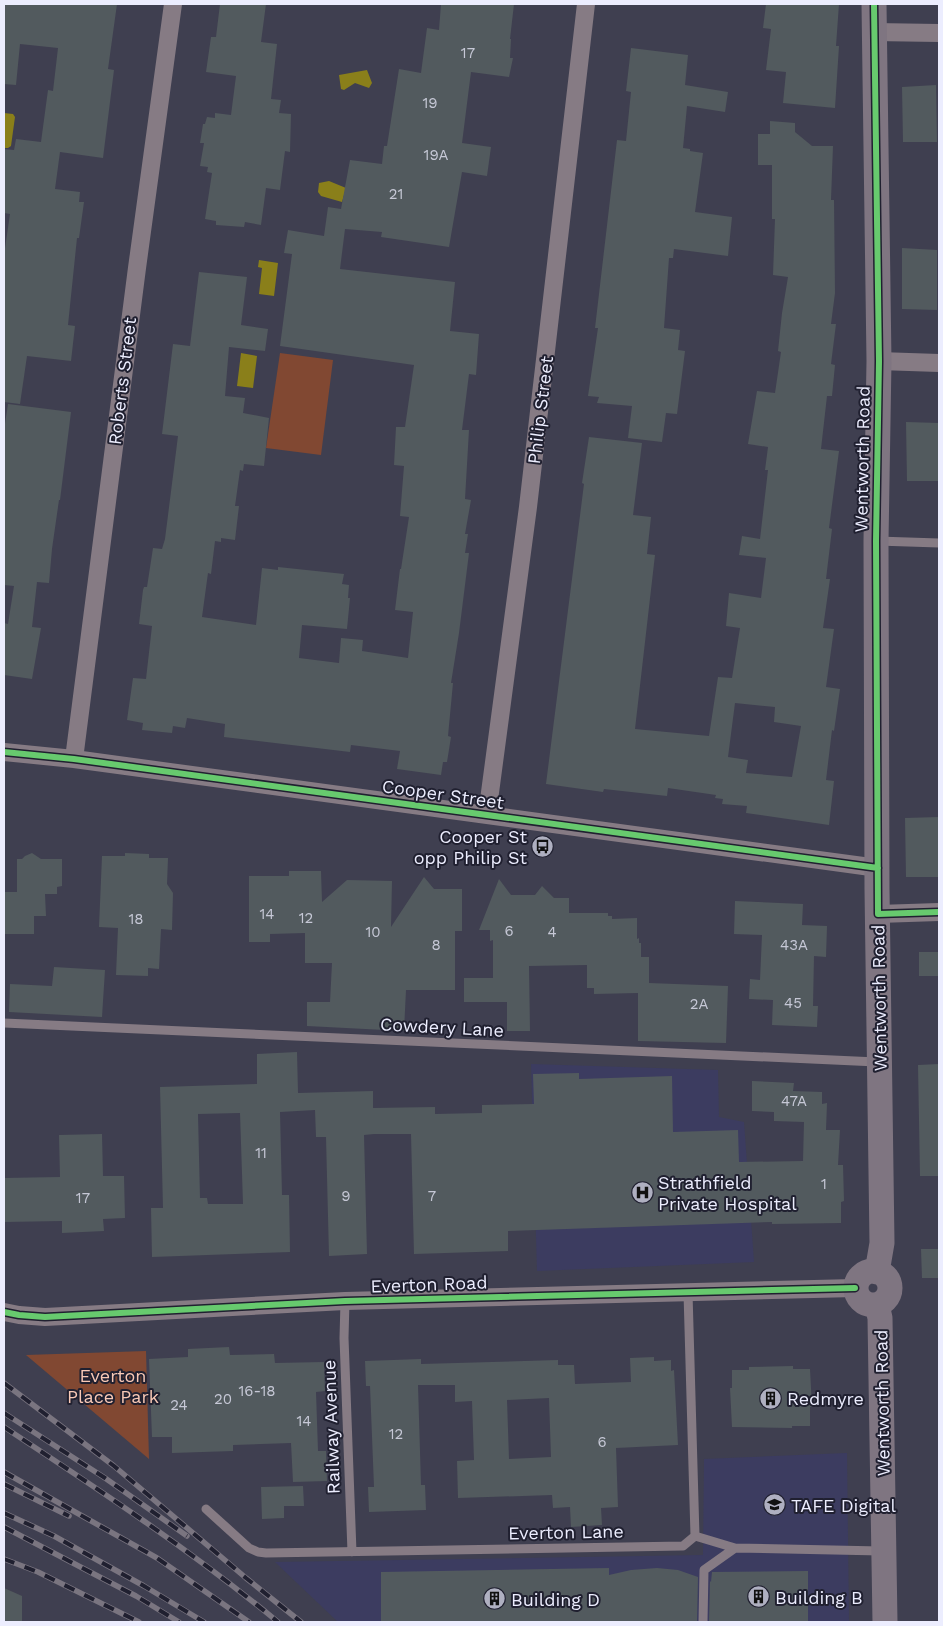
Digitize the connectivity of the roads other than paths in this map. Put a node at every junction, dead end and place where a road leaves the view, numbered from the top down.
1 (173, 4) edge
2 (586, 4) edge
3 (874, 4) edge
4 (873, 32) junction
5 (939, 33) edge
6 (879, 361) junction
7 (939, 364) edge
8 (876, 541) junction
9 (939, 543) edge
10 (4, 752) edge
11 (74, 759) junction
12 (487, 815) junction
13 (878, 868) junction
14 (939, 912) edge
15 (878, 914) junction
16 (4, 1023) edge
17 (880, 1062) junction
18 (877, 1272) junction
19 (855, 1288) junction
20 (688, 1293) junction
21 (345, 1301) junction
22 (877, 1305) junction
23 (4, 1312) edge
24 (206, 1509) dead end
25 (695, 1536) junction
26 (735, 1548) junction
27 (884, 1551) junction
28 (352, 1552) junction
29 (703, 1622) edge
30 (885, 1622) edge

1 - 11 street, Roberts Street
2 - 12 street, Philip Street
3 - 4 street, Wentworth Road
4 - 5 street
4 - 6 street, Wentworth Road
6 - 7 street
6 - 8 street, Wentworth Road
8 - 9 lane
8 - 13 street, Wentworth Road
10 - 11 street, Cooper Street
11 - 12 street, Cooper Street
12 - 13 street, Cooper Street
13 - 15 street, Wentworth Road
14 - 15 street
15 - 17 street, Wentworth Road
16 - 17 lane, Cowdery Lane
17 - 18 street, Wentworth Road
18 - 19 street
18 - 22 street
19 - 20 street, Everton Road
19 - 22 street
20 - 21 street, Everton Road
20 - 25 lane
21 - 23 street, Everton Road
21 - 28 lane, Railway Avenue
22 - 27 street, Wentworth Road
24 - 28 lane, Everton Lane
25 - 26 lane
25 - 28 lane, Everton Lane
26 - 27 lane
26 - 29 lane
27 - 30 street, Wentworth Road

